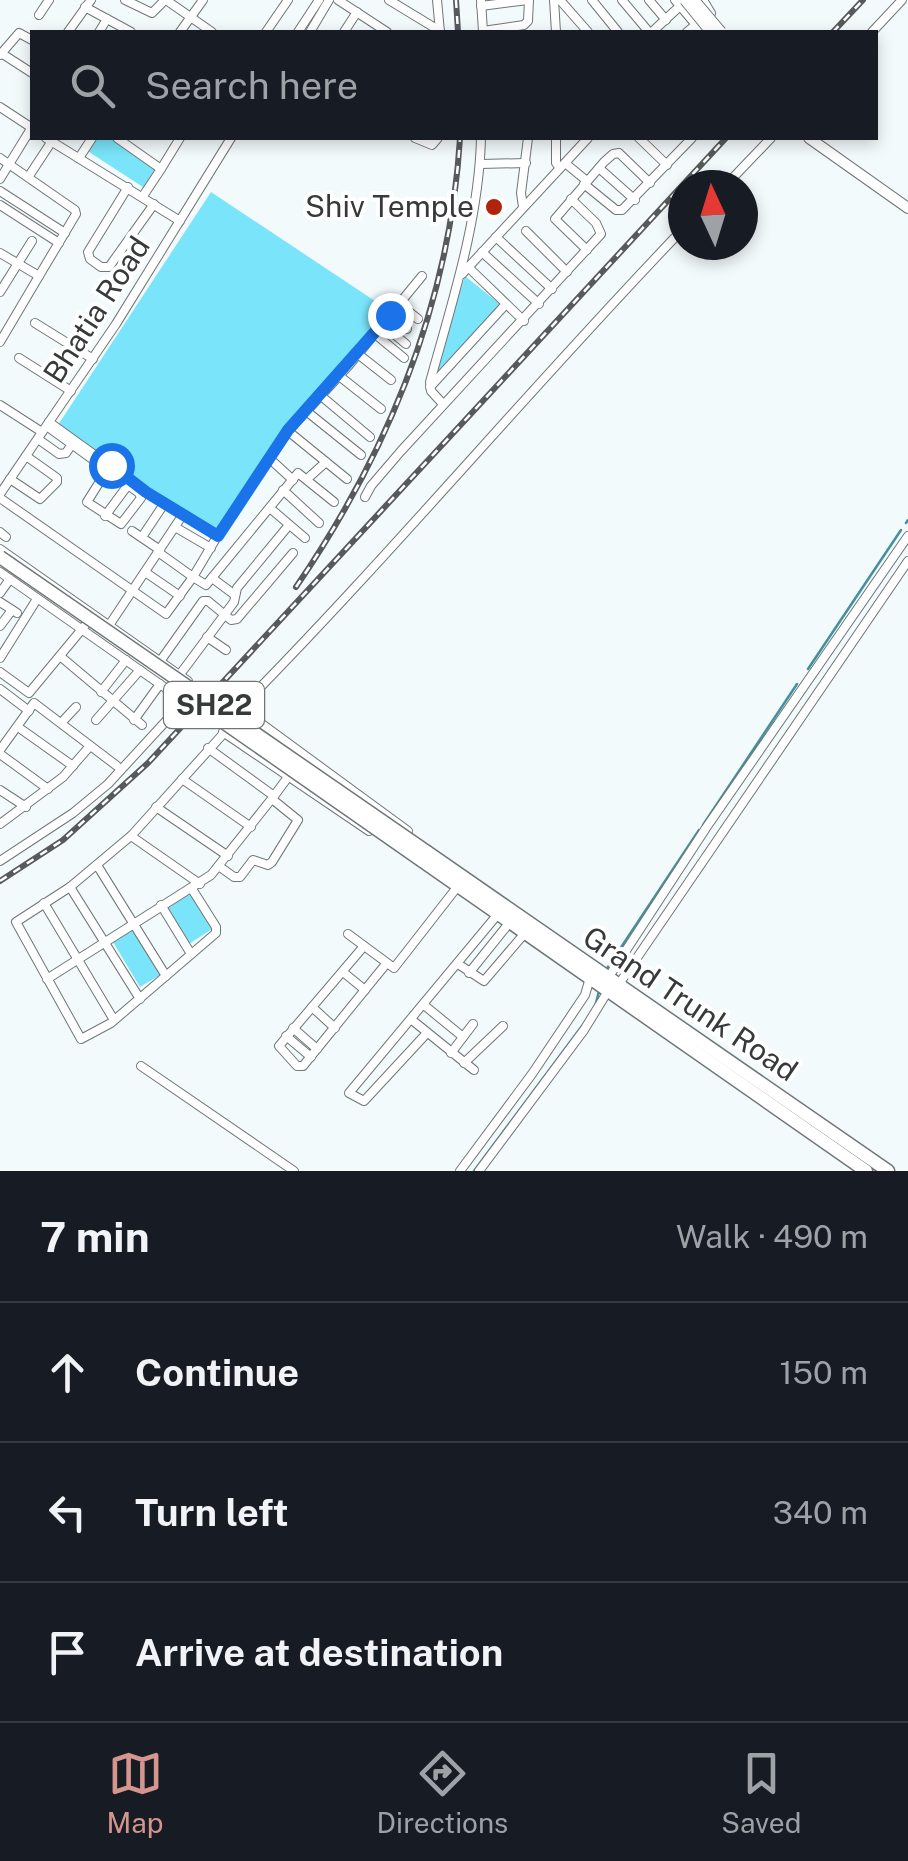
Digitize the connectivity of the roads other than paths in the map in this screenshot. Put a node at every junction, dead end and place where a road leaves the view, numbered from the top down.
1 (49, 0) edge
2 (125, 0) edge
3 (166, 0) edge
4 (203, 0) edge
5 (288, 0) edge
6 (319, 0) edge
7 (328, 0) edge
8 (338, 0) edge
9 (389, 0) edge
10 (411, 0) edge
11 (437, 0) edge
12 (528, 0) edge
13 (557, 0) edge
14 (592, 0) edge
15 (622, 0) edge
16 (650, 0) edge
17 (694, 0) edge
18 (702, 0) edge
19 (902, 0) edge
20 (137, 2) edge
21 (680, 2) edge
22 (481, 3) edge
23 (88, 4) edge
24 (353, 6) edge
25 (409, 14) junction
26 (39, 16) dead end
27 (192, 17) junction
28 (107, 19) junction
29 (666, 20) junction
30 (695, 24) junction
31 (69, 30) edge
32 (100, 30) edge
33 (127, 30) edge
34 (182, 30) edge
35 (209, 30) edge
36 (267, 30) edge
37 (299, 30) edge
38 (311, 30) edge
39 (345, 30) edge
40 (385, 30) edge
41 (437, 30) edge
42 (440, 30) edge
43 (483, 30) edge
44 (494, 30) edge
45 (556, 30) edge
46 (586, 30) edge
47 (616, 30) edge
48 (648, 30) edge
49 (653, 30) edge
50 (689, 30) edge
51 (700, 30) edge
52 (708, 30) edge
53 (718, 30) edge
54 (874, 30) edge
55 (30, 39) edge
56 (0, 54) edge
57 (30, 72) edge
58 (0, 107) edge
59 (30, 127) edge
60 (30, 131) edge
61 (53, 140) edge
62 (91, 140) edge
63 (122, 140) edge
64 (179, 140) edge
65 (230, 140) edge
66 (481, 140) edge
67 (528, 140) edge
68 (556, 140) edge
69 (586, 140) edge
70 (641, 140) edge
71 (674, 140) edge
72 (690, 140) edge
73 (769, 140) edge
74 (813, 140) edge
75 (822, 140) edge
76 (683, 147) junction
77 (0, 158) edge
78 (79, 158) junction
79 (526, 163) junction
80 (10, 164) junction
81 (480, 164) junction
82 (667, 165) junction
83 (562, 166) junction
84 (599, 168) junction
85 (161, 169) junction
86 (740, 170) edge
87 (28, 176) junction
88 (0, 179) edge
89 (874, 180) junction
90 (585, 182) junction
91 (650, 183) junction
92 (128, 186) junction
93 (0, 191) edge
94 (143, 196) junction
95 (571, 199) junction
96 (636, 200) junction
97 (908, 200) edge
98 (154, 204) junction
99 (0, 205) edge
100 (523, 208) junction
101 (908, 208) edge
102 (180, 221) junction
103 (65, 232) junction
104 (496, 237) junction
105 (32, 241) dead end
106 (59, 243) junction
107 (668, 246) edge
108 (587, 250) junction
109 (482, 252) junction
110 (0, 253) edge
111 (517, 256) junction
112 (18, 263) junction
113 (465, 270) junction
114 (567, 272) junction
115 (39, 276) junction
116 (422, 276) dead end
117 (552, 289) junction
118 (0, 292) edge
119 (399, 304) junction
120 (506, 304) junction
121 (539, 304) junction
122 (390, 315) junction
123 (0, 316) edge
124 (418, 319) dead end
125 (524, 321) junction
126 (10, 323) junction
127 (35, 323) dead end
128 (382, 324) junction
129 (407, 329) dead end
130 (375, 334) junction
131 (0, 342) edge
132 (406, 344) dead end
133 (358, 354) junction
134 (19, 358) dead end
135 (404, 358) dead end
136 (94, 359) junction
137 (338, 375) junction
138 (391, 380) dead end
139 (430, 387) junction
140 (71, 391) junction
141 (320, 395) junction
142 (0, 404) edge
143 (443, 404) junction
144 (381, 409) dead end
145 (305, 410) junction
146 (44, 430) junction
147 (288, 430) junction
148 (370, 437) dead end
149 (72, 444) junction
150 (361, 455) dead end
151 (26, 456) junction
152 (270, 459) junction
153 (326, 462) junction
154 (108, 470) junction
155 (0, 471) edge
156 (10, 478) junction
157 (346, 479) dead end
158 (293, 480) junction
159 (307, 480) junction
160 (128, 485) junction
161 (283, 490) junction
162 (0, 496) edge
163 (366, 497) dead end
164 (334, 502) dead end
165 (164, 504) junction
166 (270, 509) junction
167 (105, 516) junction
168 (182, 516) junction
169 (319, 523) dead end
170 (289, 525) junction
171 (175, 527) junction
172 (132, 530) dead end
173 (218, 536) junction
174 (908, 536) edge
175 (142, 537) junction
176 (305, 538) dead end
177 (210, 548) junction
178 (0, 549) edge
179 (159, 551) junction
180 (292, 553) dead end
181 (0, 557) edge
182 (908, 561) edge
183 (0, 569) edge
184 (144, 572) junction
185 (193, 577) junction
186 (212, 578) junction
187 (10, 579) junction
188 (132, 592) junction
189 (0, 593) edge
190 (235, 594) junction
191 (180, 596) junction
192 (38, 599) junction
193 (0, 602) edge
194 (94, 614) junction
195 (224, 614) junction
196 (110, 624) junction
197 (0, 626) edge
198 (81, 630) junction
199 (207, 637) junction
200 (226, 650) dead end
201 (60, 656) junction
202 (0, 658) edge
203 (126, 660) junction
204 (161, 660) junction
205 (140, 670) junction
206 (0, 672) edge
207 (180, 673) junction
208 (160, 684) junction
209 (101, 692) junction
210 (178, 694) junction
211 (2, 695) edge
212 (112, 702) junction
213 (76, 707) dead end
214 (240, 708) junction
215 (29, 711) junction
216 (96, 720) dead end
217 (62, 722) junction
218 (18, 727) junction
219 (224, 733) junction
220 (90, 746) junction
221 (208, 748) junction
222 (0, 752) edge
223 (304, 756) junction
224 (73, 766) junction
225 (117, 766) dead end
226 (289, 776) junction
227 (182, 779) junction
228 (48, 789) junction
229 (0, 790) edge
230 (273, 798) junction
231 (156, 807) junction
232 (26, 808) junction
233 (0, 824) edge
234 (251, 827) junction
235 (131, 836) junction
236 (228, 856) junction
237 (424, 856) junction
238 (0, 862) edge
239 (97, 865) junction
240 (220, 867) junction
241 (459, 882) junction
242 (196, 886) junction
243 (70, 887) junction
244 (44, 904) junction
245 (162, 905) junction
246 (504, 914) junction
247 (134, 924) junction
248 (525, 933) junction
249 (348, 934) dead end
250 (107, 943) junction
251 (364, 946) junction
252 (192, 954) junction
253 (78, 960) junction
254 (386, 964) junction
255 (458, 964) junction
256 (343, 972) junction
257 (469, 974) junction
258 (166, 976) junction
259 (47, 978) junction
260 (590, 978) junction
261 (612, 985) junction
262 (365, 990) junction
263 (140, 999) junction
264 (424, 1005) junction
265 (312, 1008) junction
266 (114, 1020) junction
267 (412, 1020) junction
268 (473, 1024) dead end
269 (503, 1026) dead end
270 (335, 1028) junction
271 (290, 1032) junction
272 (427, 1032) junction
273 (463, 1037) junction
274 (451, 1052) junction
275 (314, 1053) junction
276 (376, 1060) junction
277 (464, 1063) junction
278 (141, 1066) dead end
279 (474, 1070) dead end
280 (391, 1072) junction
281 (763, 1092) junction
282 (294, 1171) edge
283 (460, 1171) edge
284 (479, 1171) edge
285 (866, 1171) edge
286 (888, 1171) edge

1 - 26 street
2 - 20 street
3 - 20 street
3 - 27 street
4 - 27 street
5 - 36 street
6 - 37 street
7 - 38 street
8 - 24 street
9 - 25 street
10 - 25 street
11 - 42 street
12 - 22 street
12 - 44 street
13 - 45 street
13 - 46 street
14 - 47 street
15 - 48 street
16 - 29 street
17 - 53 main road, bridge
18 - 30 street
19 - 54 street
21 - 29 street
21 - 30 street
21 - 52 main road, bridge
22 - 43 street
23 - 28 street
23 - 31 street
24 - 39 street
24 - 40 street
25 - 41 street
27 - 34 street
27 - 35 street
28 - 32 street
28 - 33 street
29 - 49 street
30 - 50 street
30 - 51 street
55 - 56 street
56 - 57 street
58 - 59 street
60 - 80 street
61 - 78 street
61 - 87 street
62 - 78 street
63 - 85 street
64 - 85 street
65 - 102 street, Bhatia Road
66 - 81 street
67 - 79 street
68 - 83 street
69 - 83 street
70 - 82 street
71 - 76 street
72 - 76 street
73 - 86 street
74 - 89 main road
75 - 89 main road
76 - 82 street
77 - 80 street
78 - 92 street
79 - 81 street
79 - 100 street
80 - 87 street
80 - 88 street
81 - 113 street
82 - 91 street
83 - 90 street
83 - 100 street
84 - 90 street
84 - 91 street
84 - 96 street
85 - 94 street
87 - 103 street
89 - 97 main road
89 - 101 main road
90 - 95 street
90 - 96 street
91 - 96 street
92 - 94 street
92 - 98 street
93 - 103 street
94 - 98 street
95 - 108 street
95 - 108 street
98 - 102 street
99 - 106 street
100 - 104 street
102 - 136 street, Bhatia Road
103 - 106 street
104 - 109 street
104 - 111 street
105 - 112 street
106 - 115 street
107 - 214 street
108 - 114 street
109 - 113 street
109 - 121 street
110 - 112 street
111 - 114 street
111 - 117 street
112 - 115 street
112 - 118 street
113 - 120 street
113 - 139 street
114 - 117 street
115 - 126 street
116 - 119 street
117 - 121 street
119 - 122 street
119 - 124 street
120 - 125 street
120 - 139 street
121 - 125 street
122 - 128 street
122 - 129 street
123 - 126 street
125 - 143 street
126 - 131 street
127 - 136 street
128 - 130 street
128 - 132 street
130 - 133 street
130 - 135 street
133 - 137 street
133 - 138 street
134 - 140 street
136 - 140 street, Bhatia Road
137 - 141 street
137 - 144 street
139 - 143 street
140 - 146 street, Bhatia Road
141 - 145 street
141 - 148 street
142 - 146 street
143 - 163 street
145 - 147 street
145 - 150 street
146 - 149 street
146 - 149 street
146 - 151 street, Bhatia Road
146 - 165 street
147 - 152 street
147 - 153 street
149 - 154 street
151 - 156 street, Bhatia Road
151 - 156 street
152 - 158 street
152 - 173 street
153 - 157 street
153 - 159 street
154 - 160 street
154 - 167 street
155 - 156 street
156 - 162 street, Bhatia Road
158 - 159 street
158 - 161 street
159 - 164 street
160 - 167 street
160 - 167 street
161 - 166 street
161 - 169 street
162 - 188 street
165 - 168 street
165 - 175 street
166 - 170 street
166 - 186 street
168 - 171 street
168 - 173 street
170 - 176 street
170 - 190 street
171 - 177 street
171 - 179 street
172 - 175 street
173 - 177 street
174 - 261 street
175 - 179 street
177 - 185 street
178 - 194 street
179 - 184 street
179 - 185 street
180 - 195 street
181 - 237 highway, SH22, bridge
182 - 261 street
183 - 187 street
183 - 237 highway, SH22, bridge
184 - 188 street
184 - 191 street
185 - 186 street
185 - 191 street
186 - 190 street
187 - 189 street
187 - 192 street
188 - 191 street
188 - 196 street
190 - 195 street
192 - 198 street
192 - 202 street
193 - 197 street
194 - 196 street
194 - 198 street
195 - 199 street
195 - 204 street
196 - 204 street
198 - 201 street
198 - 203 street
199 - 200 street
199 - 207 street
201 - 206 street
201 - 209 street
203 - 205 street
203 - 209 street
204 - 207 street
205 - 208 street
205 - 212 street
207 - 210 street
208 - 210 street
208 - 212 street
209 - 212 street
210 - 238 street
211 - 215 street
212 - 216 street
213 - 217 street
214 - 219 street
214 - 223 street
215 - 217 street
215 - 218 street
217 - 220 street
218 - 222 street
218 - 224 street
219 - 221 street
219 - 226 street
220 - 224 street
220 - 225 street
221 - 227 street
221 - 230 street
222 - 228 street
223 - 226 street
223 - 241 street
224 - 228 street
226 - 230 street
226 - 241 street
227 - 231 street
227 - 234 street
228 - 232 street
229 - 232 street
230 - 234 street
230 - 240 street
231 - 235 street
231 - 236 street
232 - 233 street
234 - 236 street
235 - 239 street
235 - 242 street
236 - 240 street
237 - 241 highway, SH22
239 - 243 street
239 - 247 street
240 - 242 street
241 - 246 highway, Grand Trunk Road / SH22
241 - 254 street
242 - 245 street
242 - 252 street
243 - 244 street
243 - 250 street
244 - 253 street
244 - 259 street
245 - 247 street
245 - 252 street
246 - 248 highway, Grand Trunk Road / SH22
246 - 255 street
246 - 257 street
246 - 261 highway, Grand Trunk Road / SH22
247 - 250 street
247 - 258 street
248 - 257 street
248 - 260 highway, Grand Trunk Road / SH22
249 - 251 street
250 - 253 street
250 - 263 street
251 - 254 street
251 - 256 street
252 - 258 street
253 - 259 street
253 - 266 street
254 - 262 street
255 - 257 street
255 - 264 street
256 - 262 street
256 - 265 street
258 - 263 street
259 - 266 street
260 - 261 highway, Grand Trunk Road / SH22
260 - 283 street
261 - 281 highway, Grand Trunk Road / SH22
261 - 284 street
262 - 270 street
263 - 266 street
264 - 267 street
264 - 273 street
265 - 270 street
265 - 271 street
267 - 272 street
267 - 276 street
268 - 273 street
269 - 277 street
270 - 275 street
271 - 275 street
271 - 275 street
272 - 274 street
272 - 280 street
273 - 274 street
274 - 277 street
276 - 280 street
276 - 280 street
277 - 279 street
278 - 282 street
281 - 285 highway, Grand Trunk Road / SH22
281 - 286 highway, Grand Trunk Road / SH22

